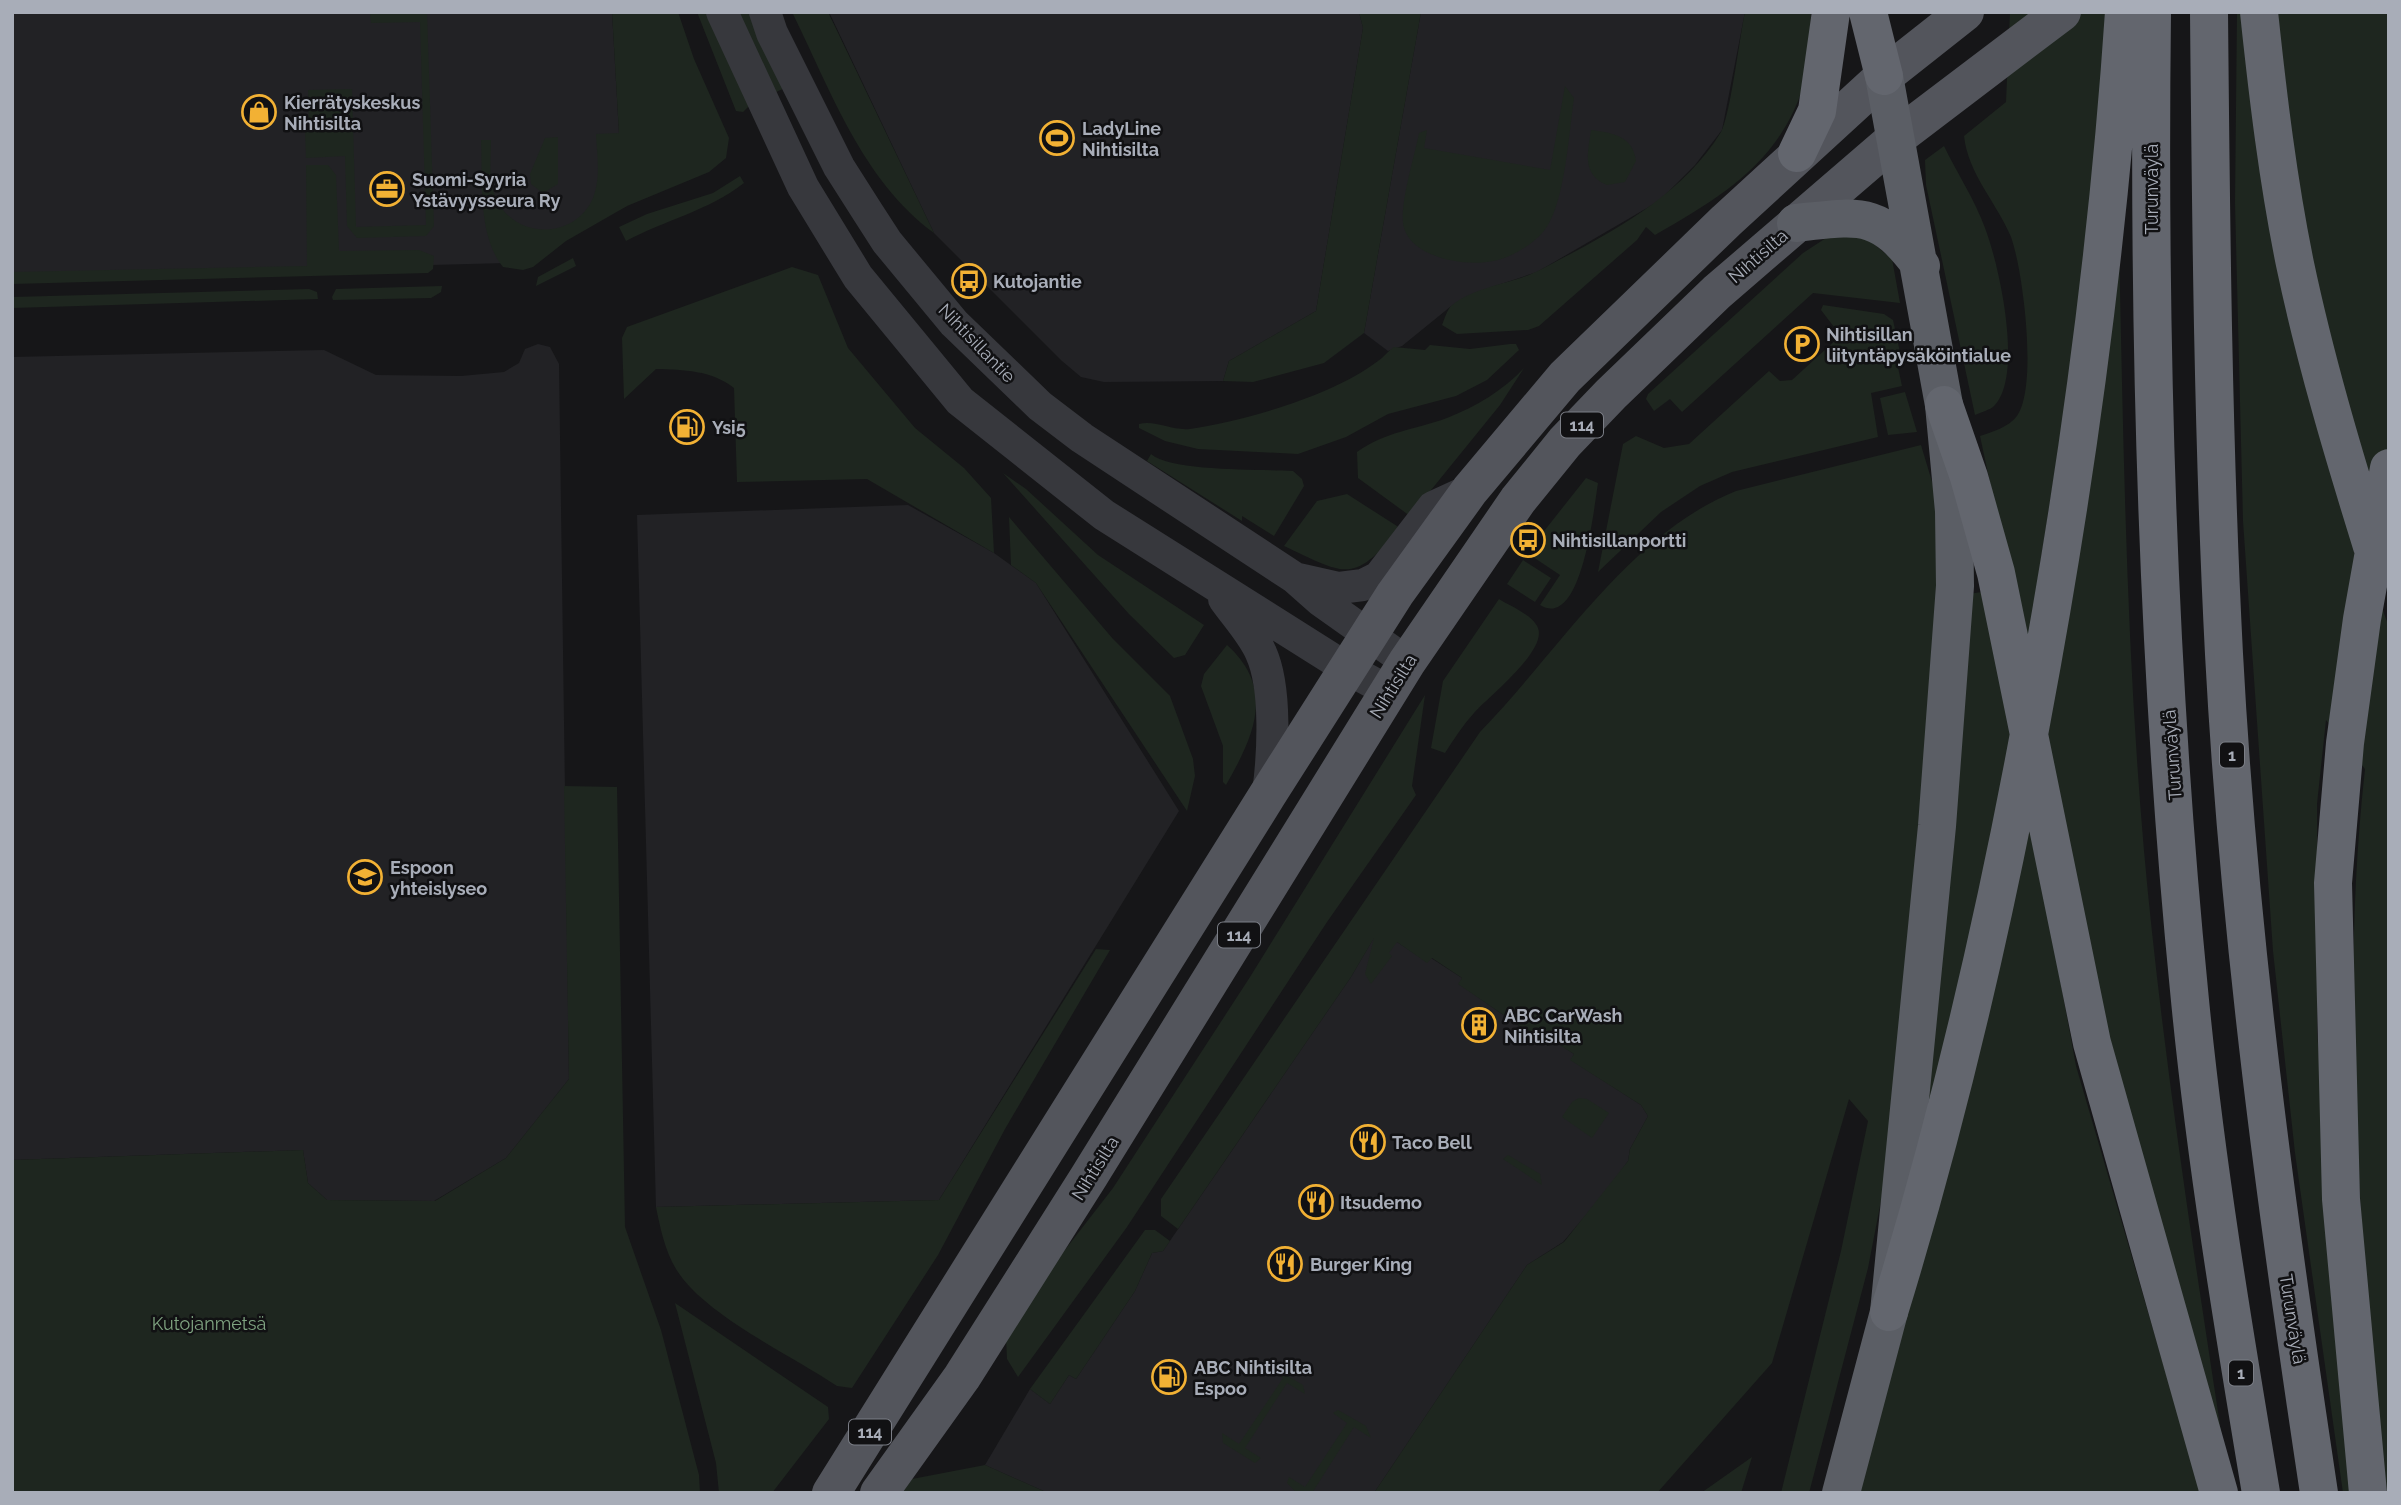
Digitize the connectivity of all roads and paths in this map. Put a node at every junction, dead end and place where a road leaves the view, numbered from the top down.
1 (722, 12) edge
2 (765, 12) edge
3 (1831, 12) edge
4 (1868, 12) edge
5 (1965, 12) edge
6 (2062, 12) edge
7 (2124, 12) edge
8 (2151, 12) edge
9 (2209, 12) edge
10 (2259, 12) edge
11 (1885, 76) junction
12 (1896, 138) junction
13 (1797, 153) junction
14 (1796, 223) junction
15 (1921, 266) junction
16 (1944, 405) junction
17 (2389, 468) edge
18 (1470, 490) junction
19 (1295, 578) junction
20 (1215, 587) junction
21 (2389, 598) edge
22 (1368, 636) junction
23 (1348, 669) junction
24 (1398, 677) junction
25 (1268, 794) junction
26 (1889, 1312) junction
27 (831, 1493) edge
28 (879, 1493) edge
29 (1842, 1493) edge
30 (2219, 1493) edge
31 (2261, 1493) edge
32 (2319, 1493) edge
33 (2368, 1493) edge

1 - 20 street
2 - 19 street, Nihtisillantie
3 - 13 highway
4 - 11 highway
5 - 11 main road
6 - 12 main road, Nihtisilta
7 - 26 highway
8 - 31 highway, Turunväylä / 1
9 - 32 highway, Turunväylä / 1
10 - 21 highway
11 - 12 highway
11 - 13 main road, 114
12 - 14 main road, Nihtisilta / 114
12 - 15 highway
13 - 18 main road, 114
14 - 15 highway
14 - 24 main road, Nihtisilta / 114
15 - 16 highway
16 - 26 highway
16 - 30 highway
17 - 33 highway
18 - 19 street, Nihtisillantie
18 - 22 main road, 114
19 - 22 street, Nihtisillantie
20 - 23 street
20 - 25 street
22 - 23 main road, 114
22 - 24 street, Nihtisillantie
23 - 24 street
23 - 25 main road, 114
24 - 28 main road, Nihtisilta / 114
25 - 27 main road, 114
26 - 29 highway

